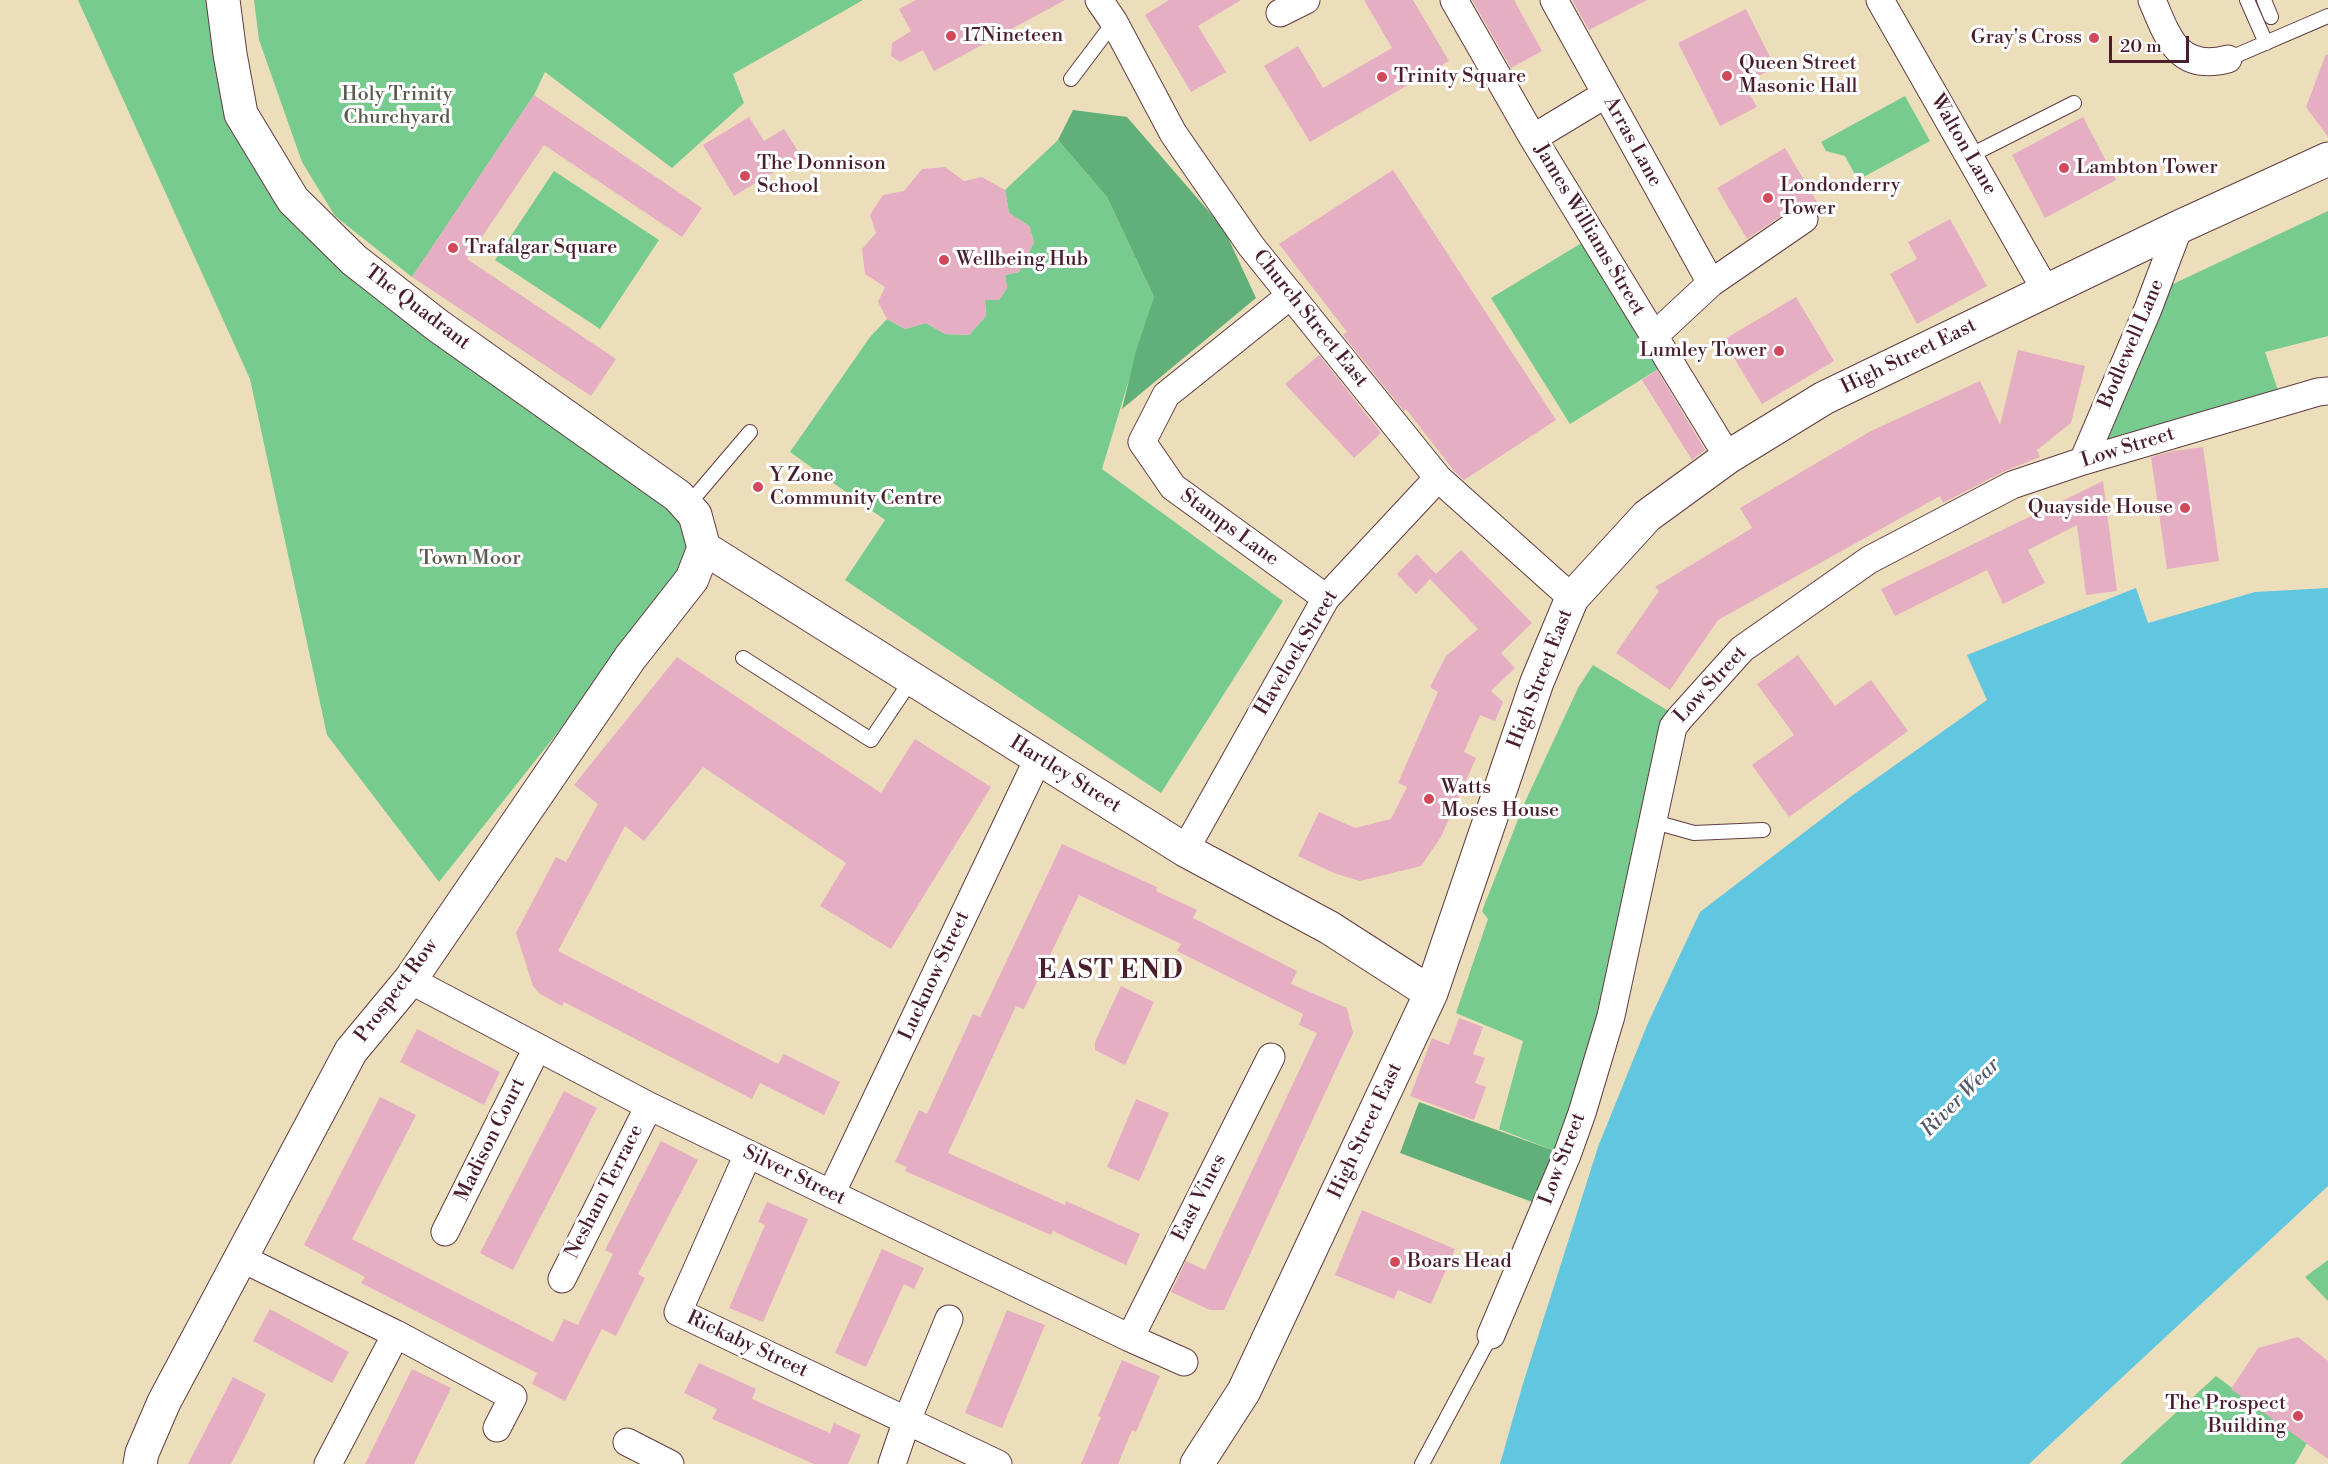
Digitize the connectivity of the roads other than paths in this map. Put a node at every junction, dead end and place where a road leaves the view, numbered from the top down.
1 (223, 0) edge
2 (1099, 0) edge
3 (1306, 0) edge
4 (1454, 0) edge
5 (1554, 0) edge
6 (1880, 0) edge
7 (2152, 0) edge
8 (2247, 0) edge
9 (2264, 0) edge
10 (1280, 13) dead end
11 (2328, 16) edge
12 (2271, 17) dead end
13 (1114, 22) junction
14 (2266, 43) junction
15 (2228, 59) joint
16 (1071, 79) dead end
17 (1606, 94) junction
18 (2074, 104) dead end
19 (1533, 138) junction
20 (1969, 156) junction
21 (2328, 159) edge
22 (1804, 219) dead end
23 (2179, 227) junction
24 (1711, 283) junction
25 (2046, 291) junction
26 (1291, 295) junction
27 (1654, 336) junction
28 (2328, 391) edge
29 (750, 432) dead end
30 (1728, 457) junction
31 (2082, 461) junction
32 (1438, 478) junction
33 (687, 506) junction
34 (704, 548) junction
35 (1326, 598) junction
36 (1572, 598) junction
37 (743, 658) dead end
38 (912, 679) junction
39 (1038, 759) junction
40 (1651, 821) junction
41 (1764, 830) dead end
42 (1185, 849) junction
43 (410, 980) junction
44 (1431, 993) junction
45 (537, 1048) junction
46 (1271, 1057) dead end
47 (649, 1106) junction
48 (748, 1154) junction
49 (831, 1194) junction
50 (445, 1232) dead end
51 (241, 1258) junction
52 (562, 1279) dead end
53 (949, 1319) dead end
54 (396, 1334) junction
55 (1491, 1335) joint
56 (1130, 1338) junction
57 (1184, 1362) dead end
58 (907, 1420) junction
59 (497, 1428) dead end
60 (627, 1442) dead end
61 (140, 1464) edge
62 (328, 1464) edge
63 (670, 1464) edge
64 (892, 1464) edge
65 (998, 1464) edge
66 (1197, 1464) edge
67 (1422, 1464) edge

1 - 33 street, The Quadrant
2 - 13 street, Church Street East
3 - 10 street
4 - 19 street, James Williams Street
5 - 17 street, Arras Lane
6 - 20 street, Walton Lane
7 - 15 street
8 - 14 lane
9 - 12 lane
11 - 14 lane
13 - 16 lane
13 - 26 street, Church Street East
14 - 15 lane
17 - 19 street
17 - 24 street, Arras Lane
18 - 20 lane
19 - 27 street, James Williams Street
20 - 25 street, Walton Lane
21 - 23 street, High Street East
22 - 24 street
23 - 25 street, High Street East
23 - 31 street, Bodlewell Lane
24 - 27 street
25 - 30 street, High Street East
26 - 32 street, Church Street East
26 - 35 street, Stamps Lane
27 - 30 street, James Williams Street
28 - 31 street, Low Street
29 - 33 lane
30 - 36 street, High Street East
31 - 40 street, Low Street
32 - 35 street, Havelock Street
32 - 36 street, Church Street East
33 - 34 street, The Quadrant
34 - 38 street, Hartley Street
34 - 43 street, Prospect Row
35 - 42 street, Havelock Street
36 - 44 street, High Street East
37 - 38 lane
38 - 39 street, Hartley Street
39 - 42 street, Hartley Street
39 - 49 street, Lucknow Street
40 - 41 lane
40 - 55 street, Low Street
42 - 44 street, Hartley Street
43 - 45 street, Silver Street
43 - 51 street, Prospect Row
44 - 66 street, High Street East
45 - 47 street, Silver Street
45 - 50 street, Madison Court
46 - 56 street, East Vines
47 - 48 street, Silver Street
47 - 52 street, Nesham Terrace
48 - 49 street, Silver Street
48 - 58 street, Rickaby Street
49 - 56 street, Silver Street
51 - 54 street
51 - 61 street, Prospect Row
53 - 58 street
54 - 59 street
54 - 62 street
55 - 67 lane
56 - 57 street, Silver Street
58 - 64 street
58 - 65 street
60 - 63 street

